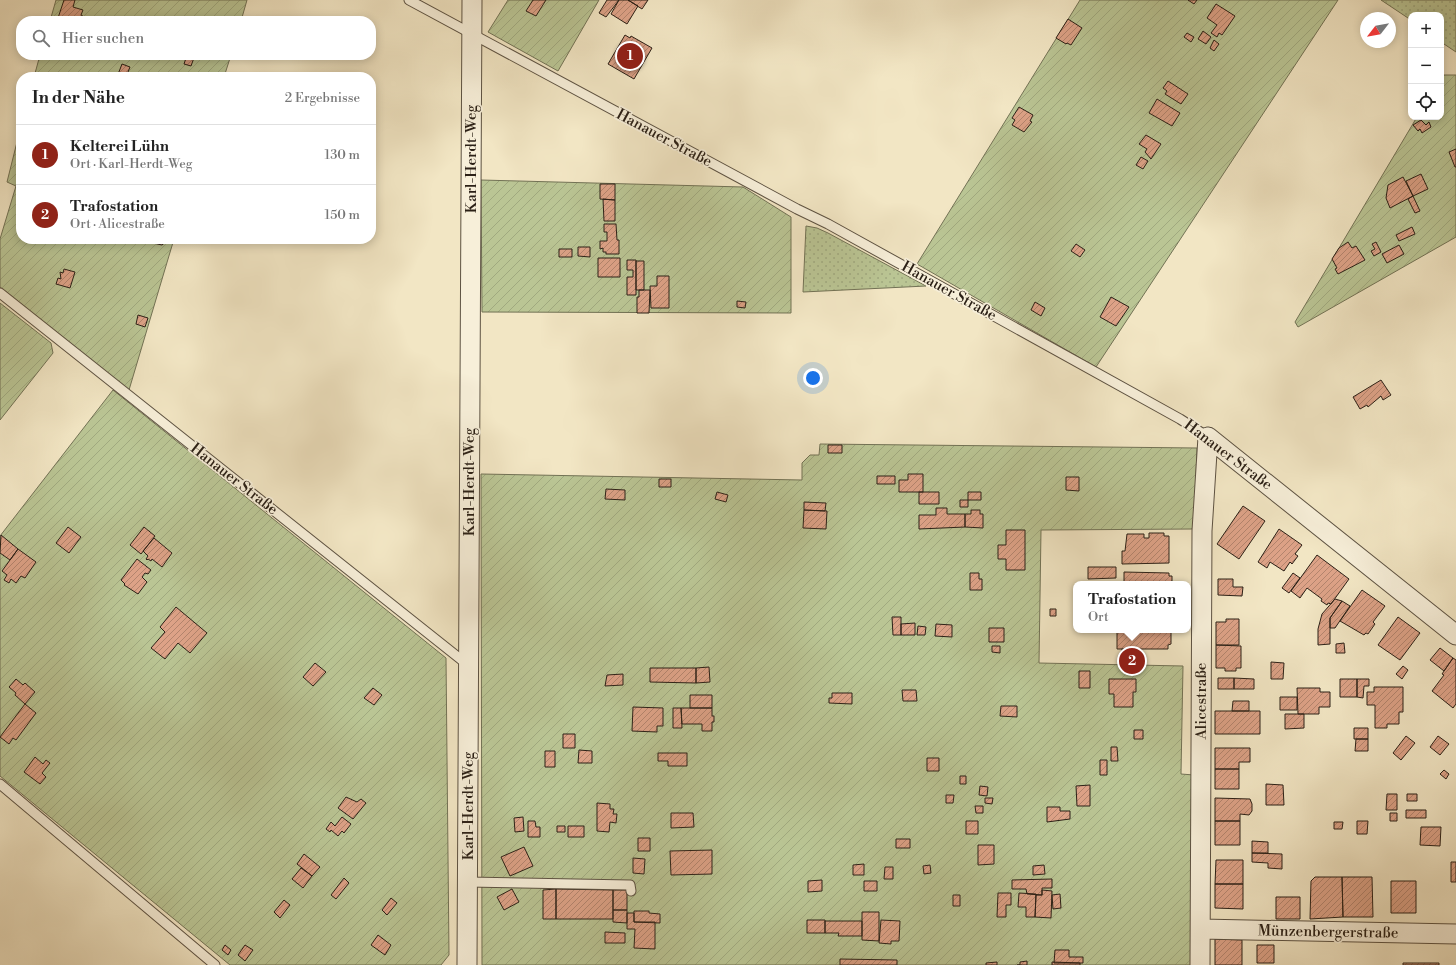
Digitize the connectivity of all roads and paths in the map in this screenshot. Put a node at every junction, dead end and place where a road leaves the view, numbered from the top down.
1 (409, 0) edge
2 (472, 0) edge
3 (471, 33) junction
4 (0, 293) edge
5 (1208, 437) junction
6 (1456, 635) edge
7 (468, 665) junction
8 (0, 784) edge
9 (468, 882) junction
10 (631, 891) dead end
11 (1201, 929) junction
12 (1456, 934) edge
13 (215, 965) edge
14 (467, 965) edge
15 (1200, 965) edge

1 - 3 lane, Hanauer Straße
2 - 3 street, Karl-Herdt-Weg
3 - 5 lane, Hanauer Straße
3 - 7 street, Karl-Herdt-Weg
4 - 7 lane, Hanauer Straße
5 - 6 street, Hanauer Straße
5 - 11 street, Alicestraße
7 - 9 street, Karl-Herdt-Weg
8 - 13 lane
9 - 10 lane
9 - 14 street, Karl-Herdt-Weg
11 - 12 street, Münzenbergerstraße
11 - 15 street, Alicestraße

